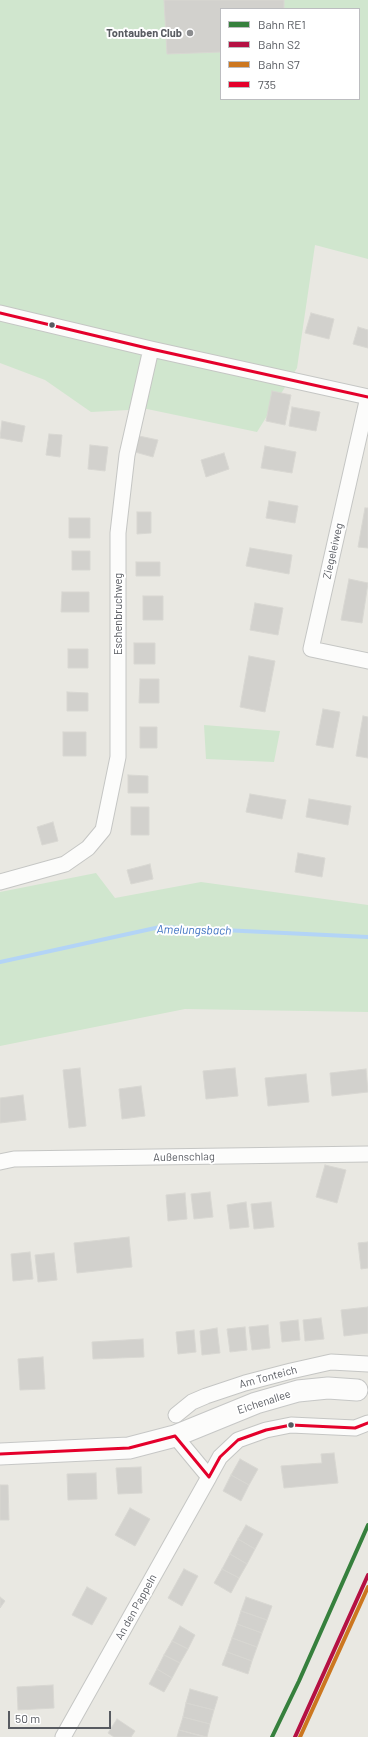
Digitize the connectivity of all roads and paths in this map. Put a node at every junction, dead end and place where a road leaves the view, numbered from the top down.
1 (0, 313) edge
2 (151, 349) junction
3 (368, 397) edge
4 (368, 661) edge
5 (0, 882) edge
6 (368, 1154) edge
7 (0, 1162) edge
8 (368, 1364) edge
9 (357, 1390) dead end
10 (176, 1415) dead end
11 (368, 1423) edge
12 (175, 1436) junction
13 (0, 1454) edge
14 (209, 1477) junction
15 (63, 1737) edge

1 - 2 street
2 - 3 street
2 - 5 street, Eschenbruchweg
3 - 4 street, Ziegeleiweg
6 - 7 street, Außenschlag
8 - 10 street, Am Tonteich
9 - 12 street, Eichenallee
11 - 14 street
12 - 13 street, Eichenallee
12 - 14 street
14 - 15 street, An den Pappeln

